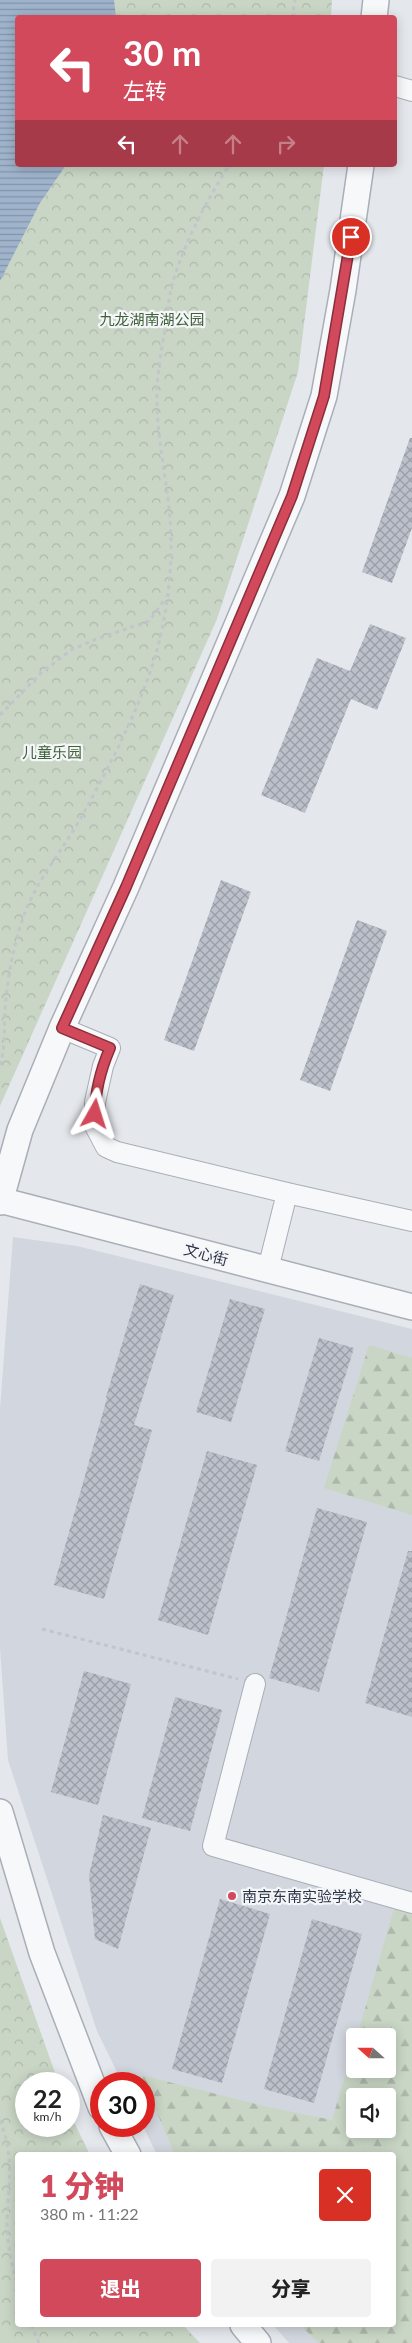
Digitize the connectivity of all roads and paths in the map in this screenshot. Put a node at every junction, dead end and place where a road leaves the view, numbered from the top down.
1 (295, 0) edge
2 (376, 0) edge
3 (292, 15) edge
4 (374, 15) edge
5 (397, 87) edge
6 (412, 91) edge
7 (228, 167) edge
8 (361, 167) edge
9 (167, 597) junction
10 (0, 715) edge
11 (62, 1028) junction
12 (0, 1065) edge
13 (287, 1193) junction
14 (0, 1201) edge
15 (412, 1221) edge
16 (268, 1270) junction
17 (412, 1307) edge
18 (42, 1629) dead end
19 (255, 1684) joint
20 (0, 1812) edge
21 (412, 1903) edge
22 (90, 2078) edge
23 (0, 2120) edge
24 (118, 2137) edge
25 (126, 2152) edge
26 (15, 2277) edge
27 (32, 2327) edge
28 (245, 2327) edge
29 (39, 2343) edge
30 (258, 2343) edge

1 - 3 path
2 - 4 street
5 - 6 street
7 - 9 path
8 - 11 street
9 - 10 path
9 - 12 path
11 - 13 street
11 - 14 street
13 - 15 street
13 - 16 street
14 - 16 street, 文心街
16 - 17 street, 文心街
18 - 19 path
19 - 21 street
20 - 22 street
23 - 26 path
24 - 25 street
27 - 29 path
28 - 30 street

